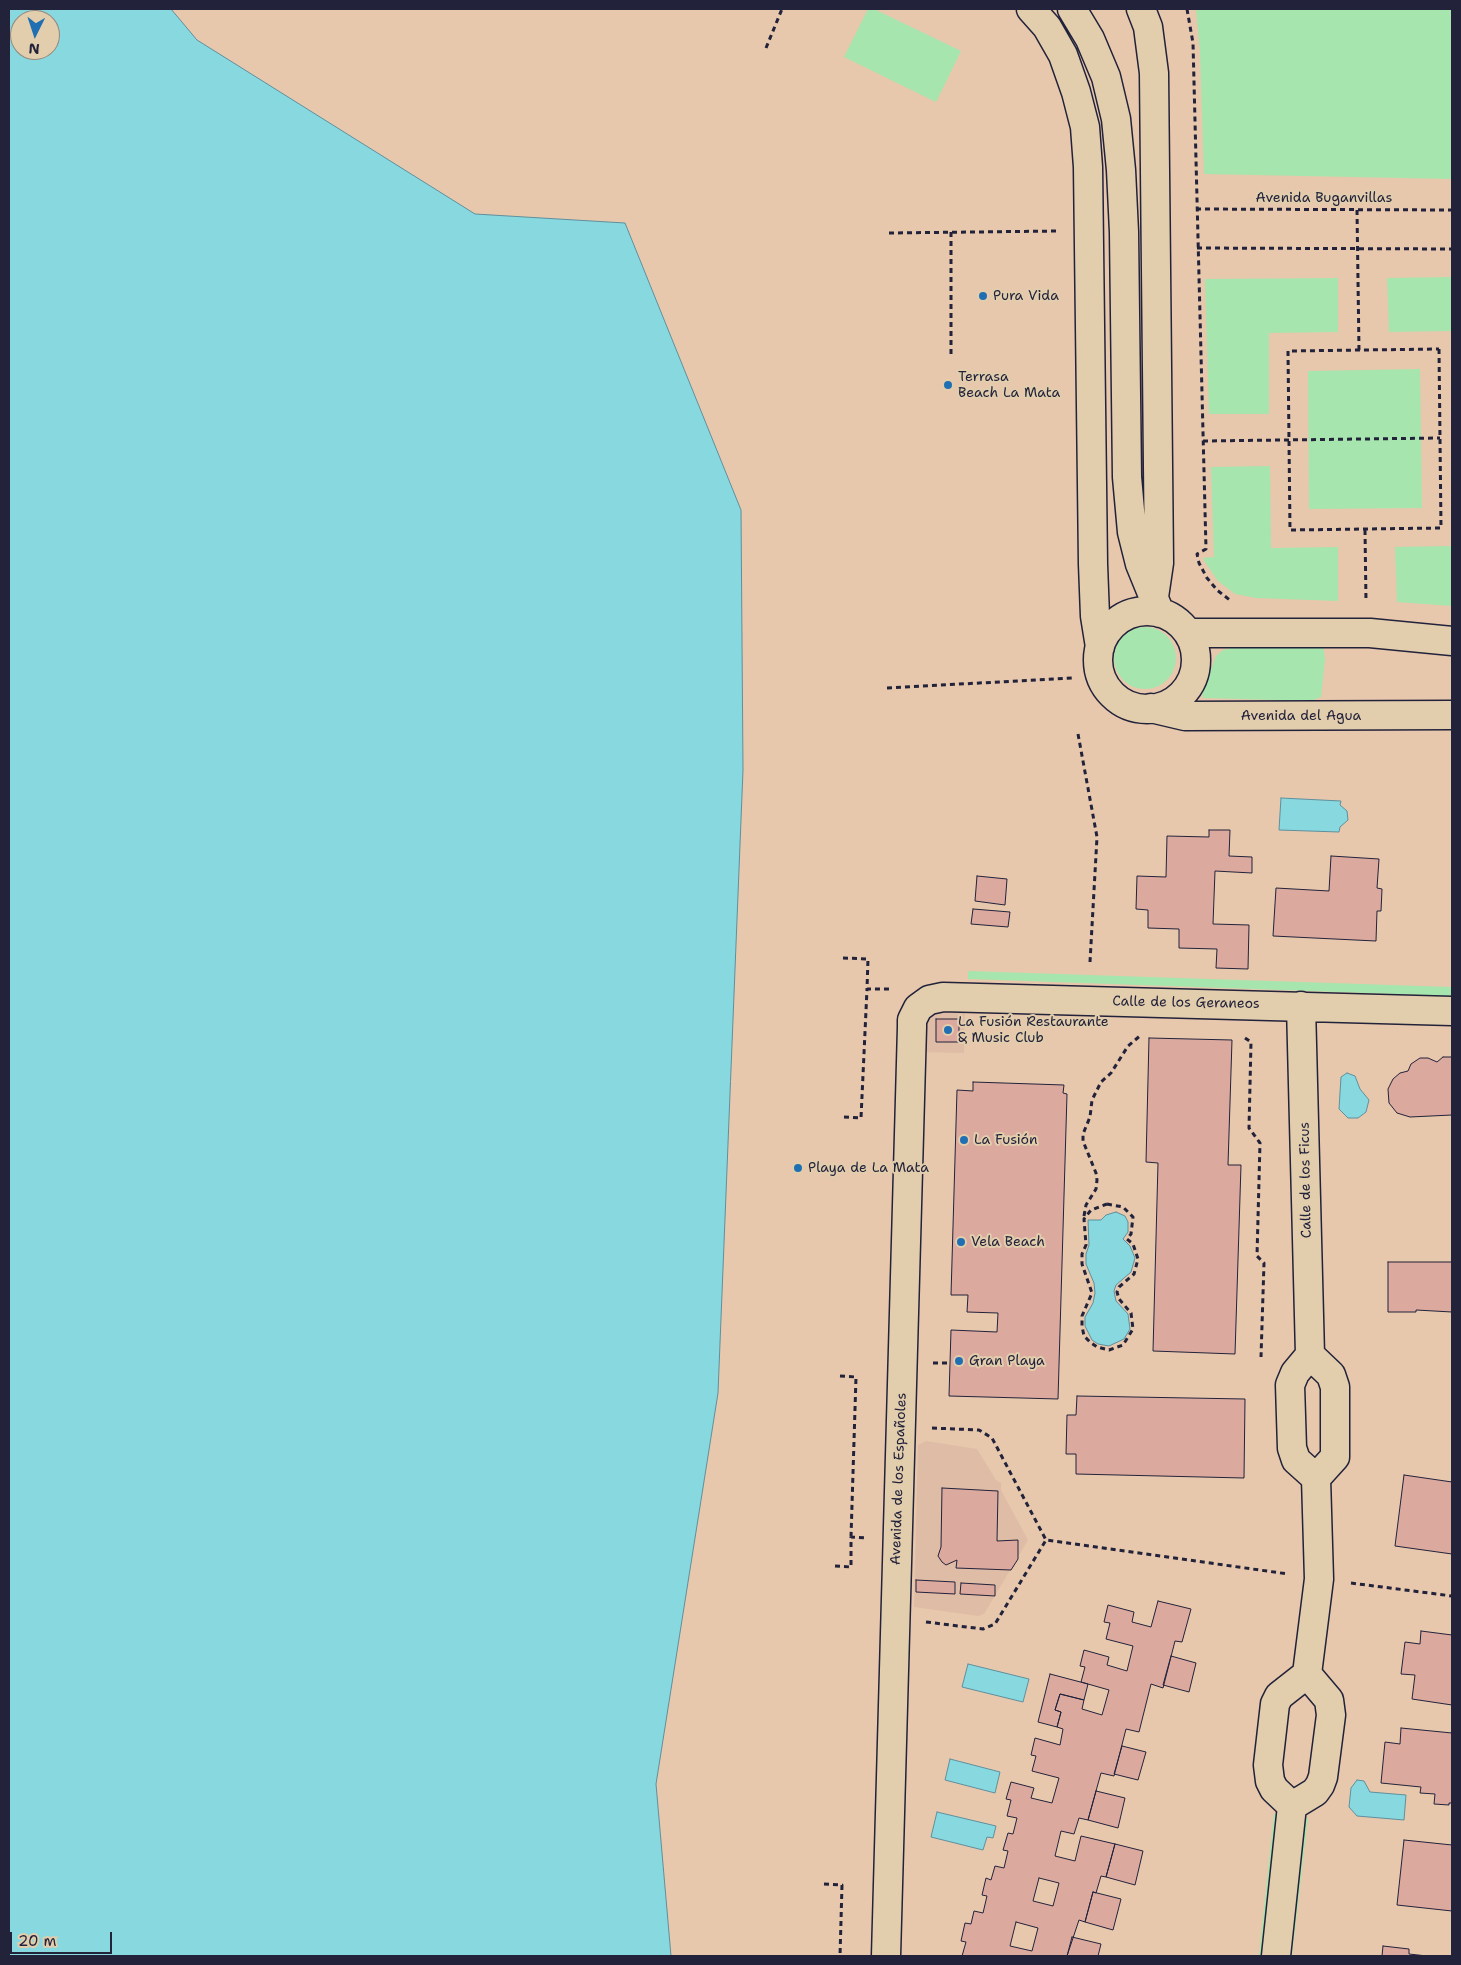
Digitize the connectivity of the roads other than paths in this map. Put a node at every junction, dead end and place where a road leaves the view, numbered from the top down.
1 (1032, 9) edge
2 (1072, 9) edge
3 (1141, 9) edge
4 (1157, 607) junction
5 (1188, 633) junction
6 (1452, 641) edge
7 (1100, 647) junction
8 (1151, 708) junction
9 (1452, 715) edge
10 (921, 1006) joint
11 (1302, 1006) junction
12 (1452, 1012) edge
13 (1310, 1355) junction
14 (1316, 1478) junction
15 (1307, 1674) junction
16 (1292, 1806) junction
17 (886, 1956) edge
18 (1276, 1956) edge

1 - 7 street
2 - 4 street
3 - 4 street
4 - 5 street
4 - 7 street
5 - 6 street
5 - 8 street
7 - 8 street
8 - 9 street, Avenida del Agua
10 - 11 street, Calle de los Geraneos
10 - 17 street, Avenida de los Españoles
11 - 12 street, Calle de los Geraneos
11 - 13 street, Calle de los Ficus
13 - 14 street
13 - 14 street
14 - 15 street
15 - 16 street
15 - 16 street
16 - 18 street

